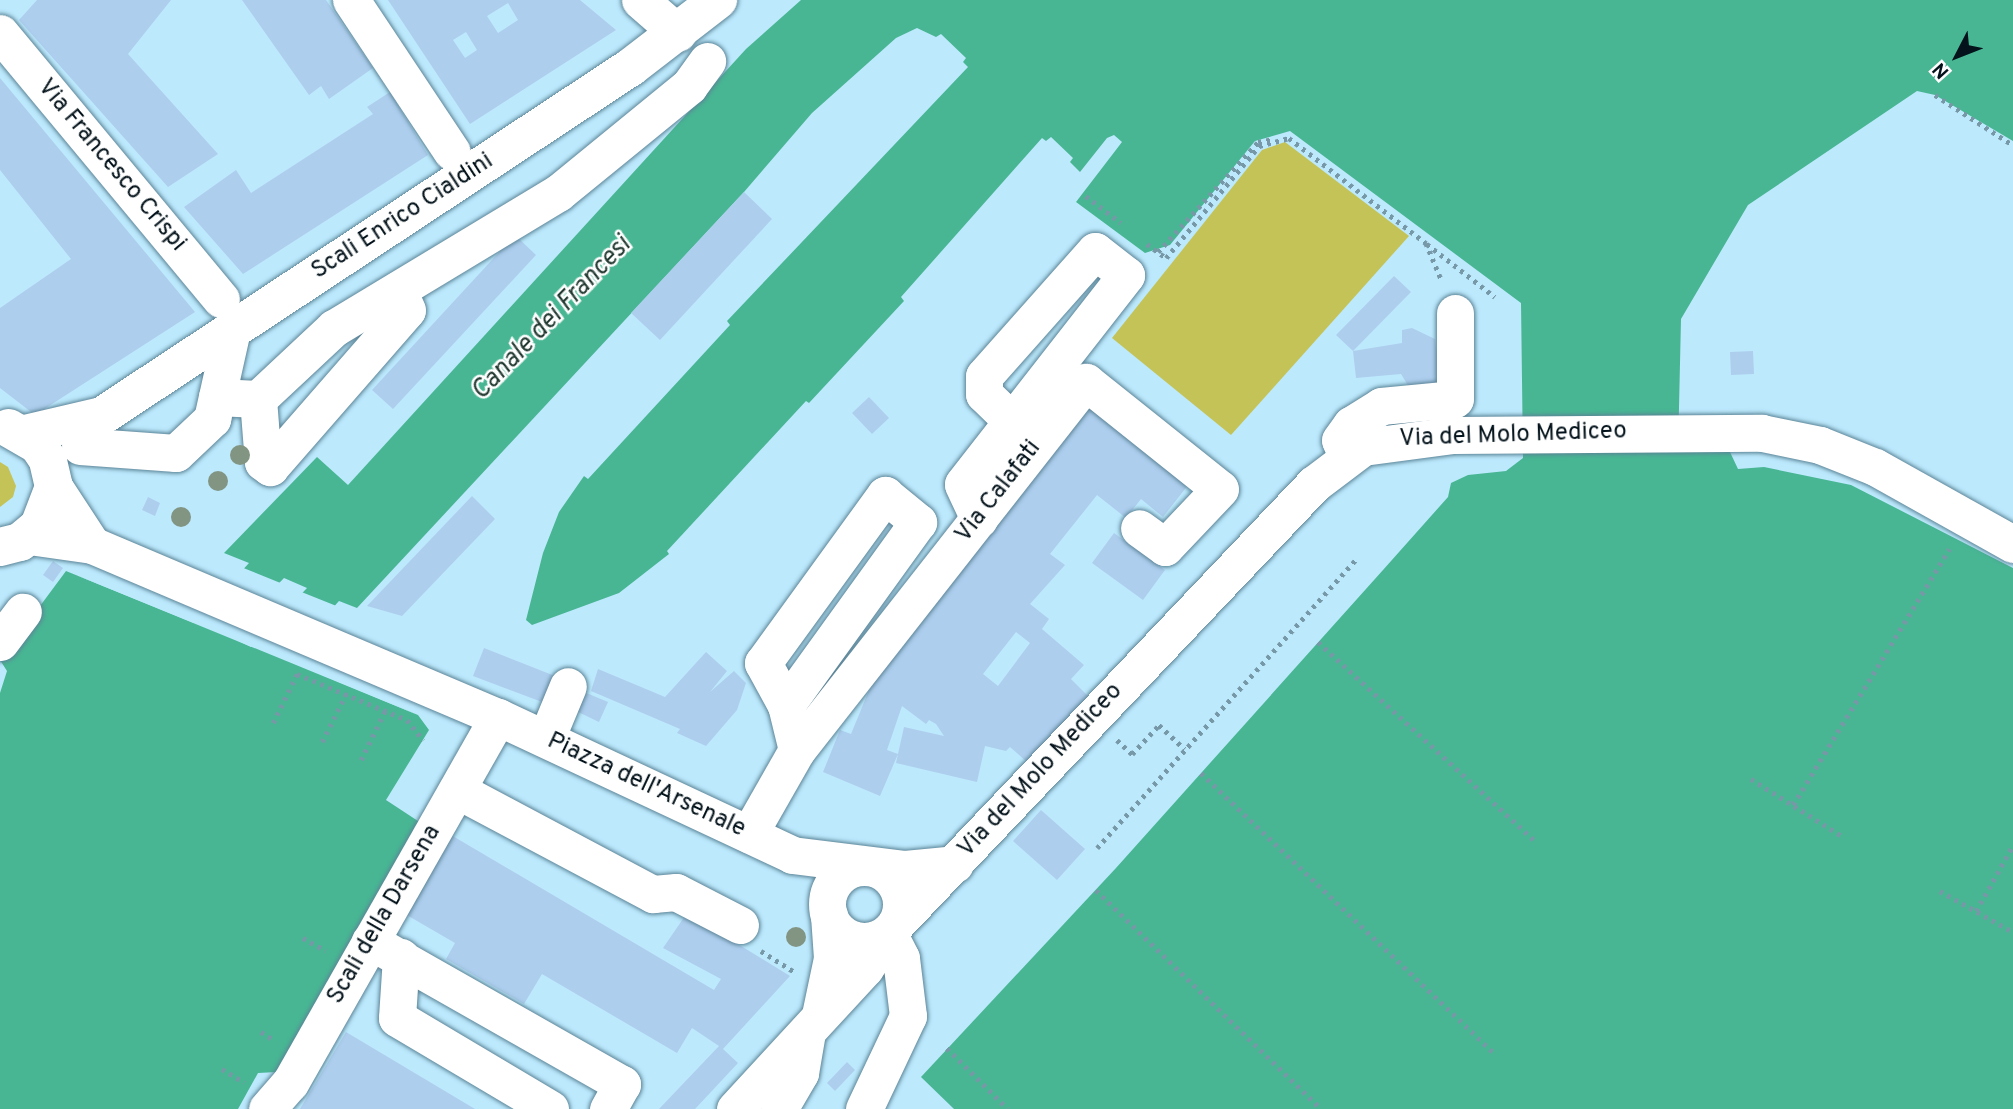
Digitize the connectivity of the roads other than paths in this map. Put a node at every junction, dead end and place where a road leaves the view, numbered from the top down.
1 (351, 0) edge
2 (640, 0) edge
3 (699, 16) edge
4 (0, 33) edge
5 (707, 61) dead end
6 (452, 152) dead end
7 (398, 290) junction
8 (227, 312) junction
9 (1455, 313) road end
10 (216, 397) junction
11 (258, 399) junction
12 (102, 415) junction
13 (1012, 421) dead end
14 (13, 430) edge
15 (80, 446) junction
16 (1347, 457) junction
17 (53, 482) junction
18 (979, 519) junction
19 (1139, 528) dead end
20 (15, 541) edge
21 (2013, 544) edge
22 (96, 547) junction
23 (23, 612) dead end
24 (0, 642) edge
25 (568, 686) dead end
26 (786, 705) junction
27 (498, 718) junction
28 (546, 739) junction
29 (797, 750) junction
30 (457, 790) junction
31 (749, 834) junction
32 (792, 855) junction
33 (955, 863) junction
34 (870, 867) junction
35 (828, 906) junction
36 (740, 925) dead end
37 (892, 928) junction
38 (385, 949) junction
39 (505, 1017) junction
40 (813, 1022) junction
41 (477, 1065) junction
42 (259, 1097) edge
43 (550, 1109) edge
44 (608, 1109) edge
45 (735, 1109) edge
46 (779, 1109) edge
47 (864, 1109) edge

1 - 6 street
2 - 3 street
3 - 8 main road, Scali Enrico Cialdini
4 - 8 street, Via Francesco Crispi
5 - 7 street
7 - 11 street
7 - 11 street
8 - 10 street
8 - 12 main road, Scali Enrico Cialdini
9 - 16 street
10 - 11 street
10 - 15 street
12 - 14 main road, Scali Enrico Cialdini
12 - 15 main road, Scali Enrico Cialdini
13 - 18 street
14 - 17 main road
15 - 17 main road, Scali Enrico Cialdini
16 - 21 street, Via del Molo Mediceo
16 - 33 street, Via del Molo Mediceo
17 - 20 main road
17 - 22 street
18 - 19 street, Via Calafati
18 - 29 street, Via Calafati
20 - 22 street, Piazza dell'Arsenale
22 - 27 street, Piazza dell'Arsenale
23 - 24 street
25 - 28 street
26 - 26 street
26 - 29 street
27 - 28 street, Piazza dell'Arsenale
27 - 30 street, Scali della Darsena
28 - 31 street, Piazza dell'Arsenale
29 - 31 street, Via Calafati
30 - 36 street
30 - 38 street, Scali della Darsena
31 - 32 street, Piazza dell'Arsenale
32 - 34 street, Piazza dell'Arsenale
32 - 35 street, Piazza dell'Arsenale
33 - 34 street, Via del Molo Mediceo
33 - 37 street, Via del Molo Mediceo
34 - 35 street
34 - 37 street
35 - 37 street
35 - 40 street, Via del Molo Mediceo
37 - 40 street, Via del Molo Mediceo
37 - 47 street
38 - 39 street
38 - 41 street
38 - 42 street, Scali della Darsena
39 - 41 street
39 - 44 street
40 - 45 street, Via del Molo Mediceo
40 - 46 street, Via del Molo Mediceo
41 - 43 street

